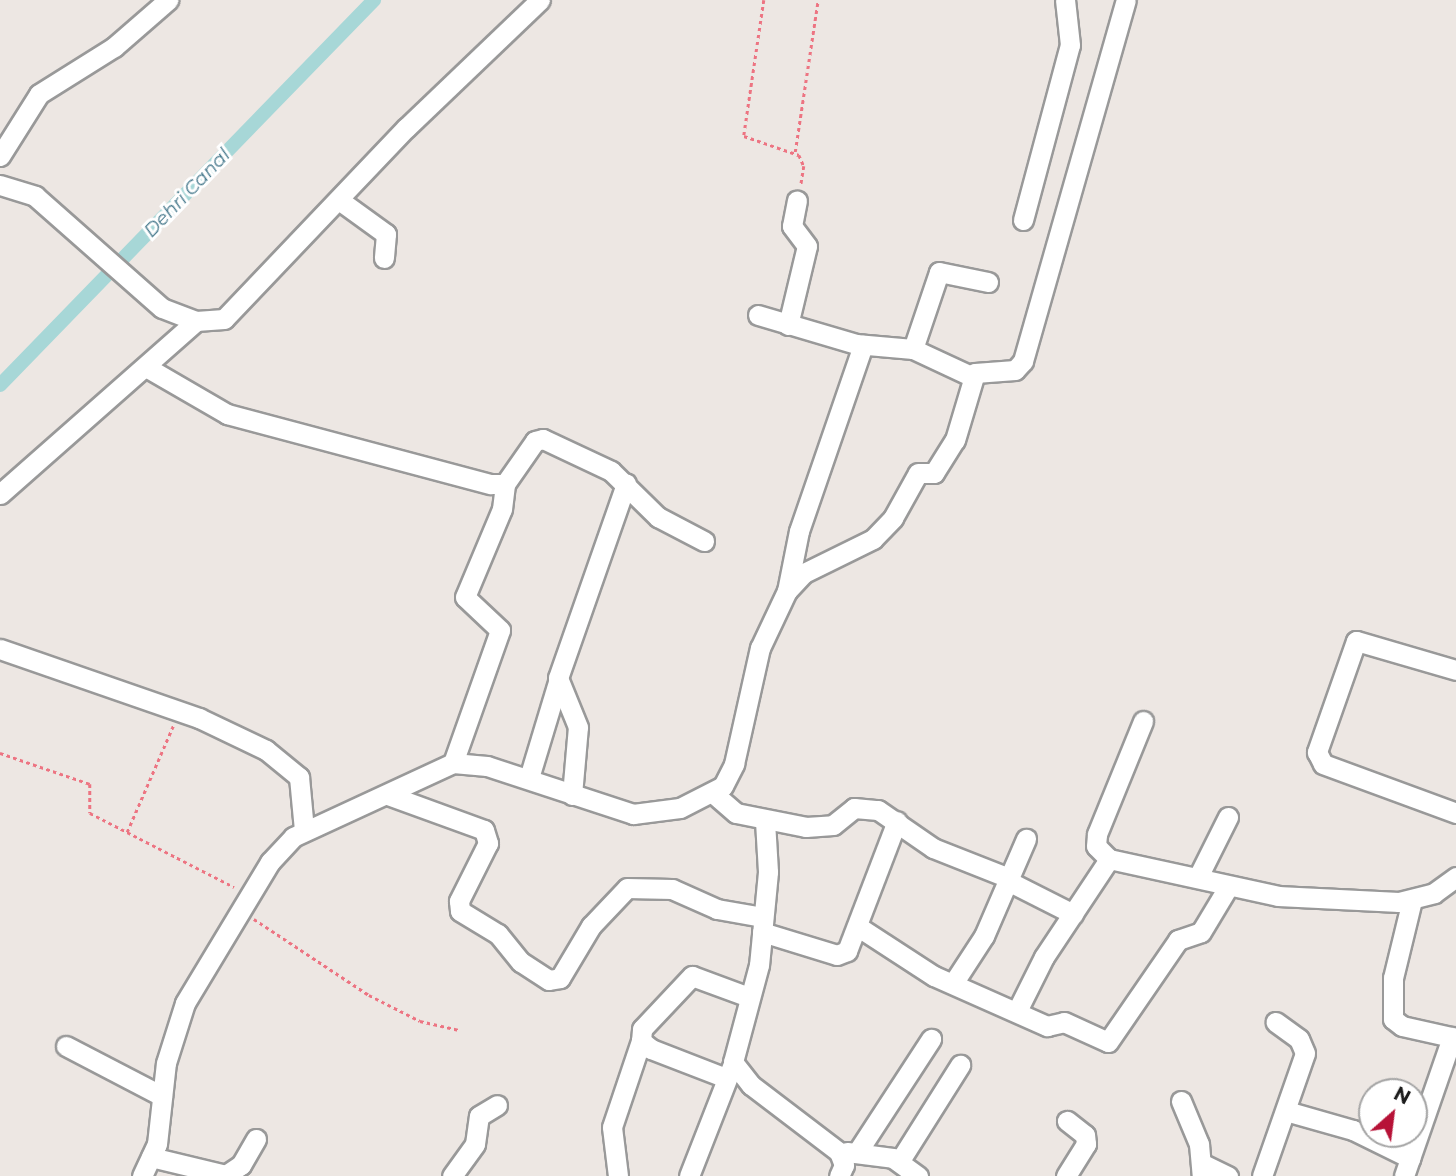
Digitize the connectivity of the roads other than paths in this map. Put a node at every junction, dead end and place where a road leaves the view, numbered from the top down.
1 (169, 0) edge
2 (540, 0) edge
3 (1065, 0) edge
4 (1126, 0) edge
5 (0, 156) edge
6 (0, 185) edge
7 (339, 200) junction
8 (797, 200) road end
9 (1023, 220) dead end
10 (384, 258) dead end
11 (988, 282) dead end
12 (758, 315) dead end
13 (196, 321) junction
14 (788, 325) junction
15 (863, 345) junction
16 (913, 349) junction
17 (146, 367) junction
18 (973, 377) junction
19 (505, 484) junction
20 (626, 484) junction
21 (0, 494) edge
22 (704, 541) dead end
23 (787, 591) junction
24 (0, 649) edge
25 (1456, 670) edge
26 (558, 682) junction
27 (1143, 721) dead end
28 (453, 763) junction
29 (529, 778) junction
30 (714, 794) junction
31 (388, 795) junction
32 (572, 795) junction
33 (1456, 813) edge
34 (1228, 817) dead end
35 (765, 821) junction
36 (897, 821) junction
37 (304, 830) junction
38 (1026, 839) dead end
39 (1110, 859) junction
40 (1198, 877) junction
41 (1456, 877) edge
42 (1009, 880) junction
43 (1228, 887) junction
44 (1412, 900) junction
45 (1073, 914) junction
46 (762, 924) junction
47 (860, 928) junction
48 (954, 982) junction
49 (749, 998) junction
50 (1017, 1011) junction
51 (1276, 1022) dead end
52 (1454, 1038) edge
53 (931, 1039) dead end
54 (641, 1041) junction
55 (66, 1046) dead end
56 (960, 1065) dead end
57 (730, 1070) junction
58 (162, 1096) junction
59 (1181, 1101) dead end
60 (497, 1105) dead end
61 (1286, 1111) junction
62 (1067, 1121) dead end
63 (256, 1139) dead end
64 (849, 1151) junction
65 (151, 1157) junction
66 (899, 1162) junction
67 (1407, 1167) edge
68 (1203, 1170) edge
69 (142, 1176) edge
70 (452, 1176) edge
71 (618, 1176) edge
72 (689, 1176) edge
73 (839, 1176) edge
74 (918, 1176) edge
75 (1066, 1176) edge
76 (1228, 1176) edge
77 (1262, 1176) edge

1 - 5 street
2 - 7 street
3 - 9 street
4 - 18 street
6 - 13 street
7 - 10 street
7 - 13 street
8 - 14 street
11 - 16 street
12 - 14 street
13 - 17 street
14 - 15 street
15 - 16 street
15 - 23 street
16 - 18 street
17 - 19 street
17 - 21 street
18 - 23 street
19 - 20 street
19 - 28 street
20 - 22 street
20 - 26 street
23 - 30 street
24 - 37 street
25 - 33 street
26 - 29 street
26 - 32 street
27 - 39 street
28 - 29 street
28 - 31 street
29 - 32 street
30 - 32 street
30 - 35 street
31 - 37 street
31 - 46 street
34 - 40 street
35 - 36 street
35 - 46 street
36 - 42 street
36 - 47 street
37 - 58 street
38 - 42 street
39 - 40 street
39 - 45 street
40 - 43 street
41 - 44 street
42 - 45 street
42 - 48 street
43 - 44 street
43 - 50 street
44 - 52 street
45 - 50 street
46 - 47 street
46 - 49 street
47 - 48 street
48 - 50 street
49 - 54 street
49 - 57 street
51 - 61 street
52 - 67 street
53 - 64 street
54 - 57 street
54 - 71 street
55 - 58 street
56 - 66 street
57 - 64 street
57 - 72 street
58 - 65 street
59 - 68 street
60 - 70 street
61 - 67 street
61 - 77 street
62 - 75 street
63 - 65 street
64 - 66 street
64 - 73 street
65 - 69 street
66 - 74 street
68 - 76 street

